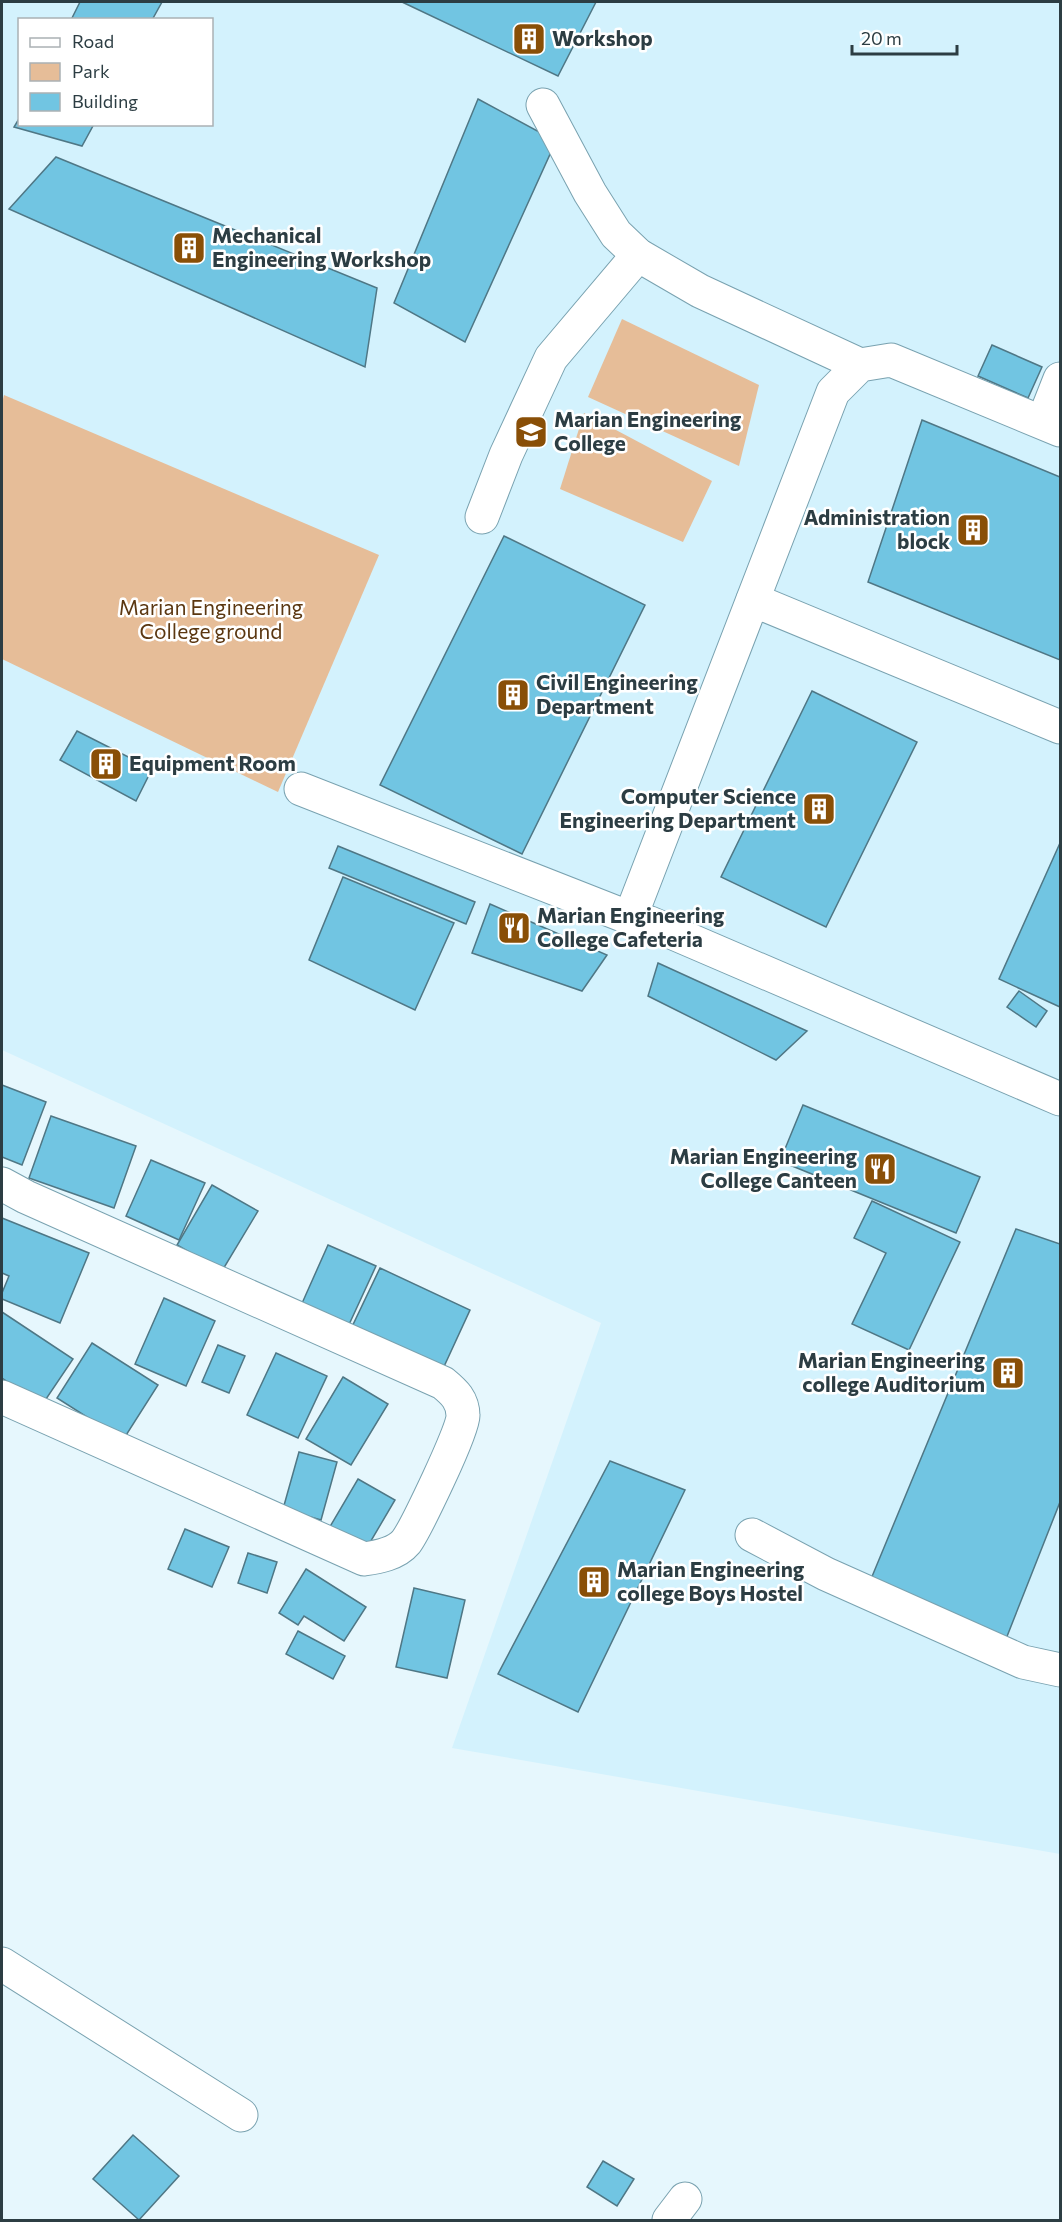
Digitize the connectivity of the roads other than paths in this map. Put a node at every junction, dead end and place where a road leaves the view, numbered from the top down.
1 (543, 105) dead end
2 (638, 255) junction
3 (860, 365) junction
4 (1060, 379) edge
5 (1052, 426) edge
6 (483, 517) dead end
7 (753, 600) junction
8 (1060, 727) edge
9 (301, 789) dead end
10 (630, 918) junction
11 (1060, 1099) edge
12 (2, 1184) edge
13 (2, 1397) edge
14 (752, 1535) dead end
15 (1060, 1670) edge
16 (2, 1964) edge
17 (241, 2115) dead end

1 - 2 street
2 - 3 street
2 - 6 street
3 - 5 street
3 - 7 street
4 - 5 street
7 - 8 street
7 - 10 street
9 - 10 street
10 - 11 street
12 - 13 street
14 - 15 street
16 - 17 street

